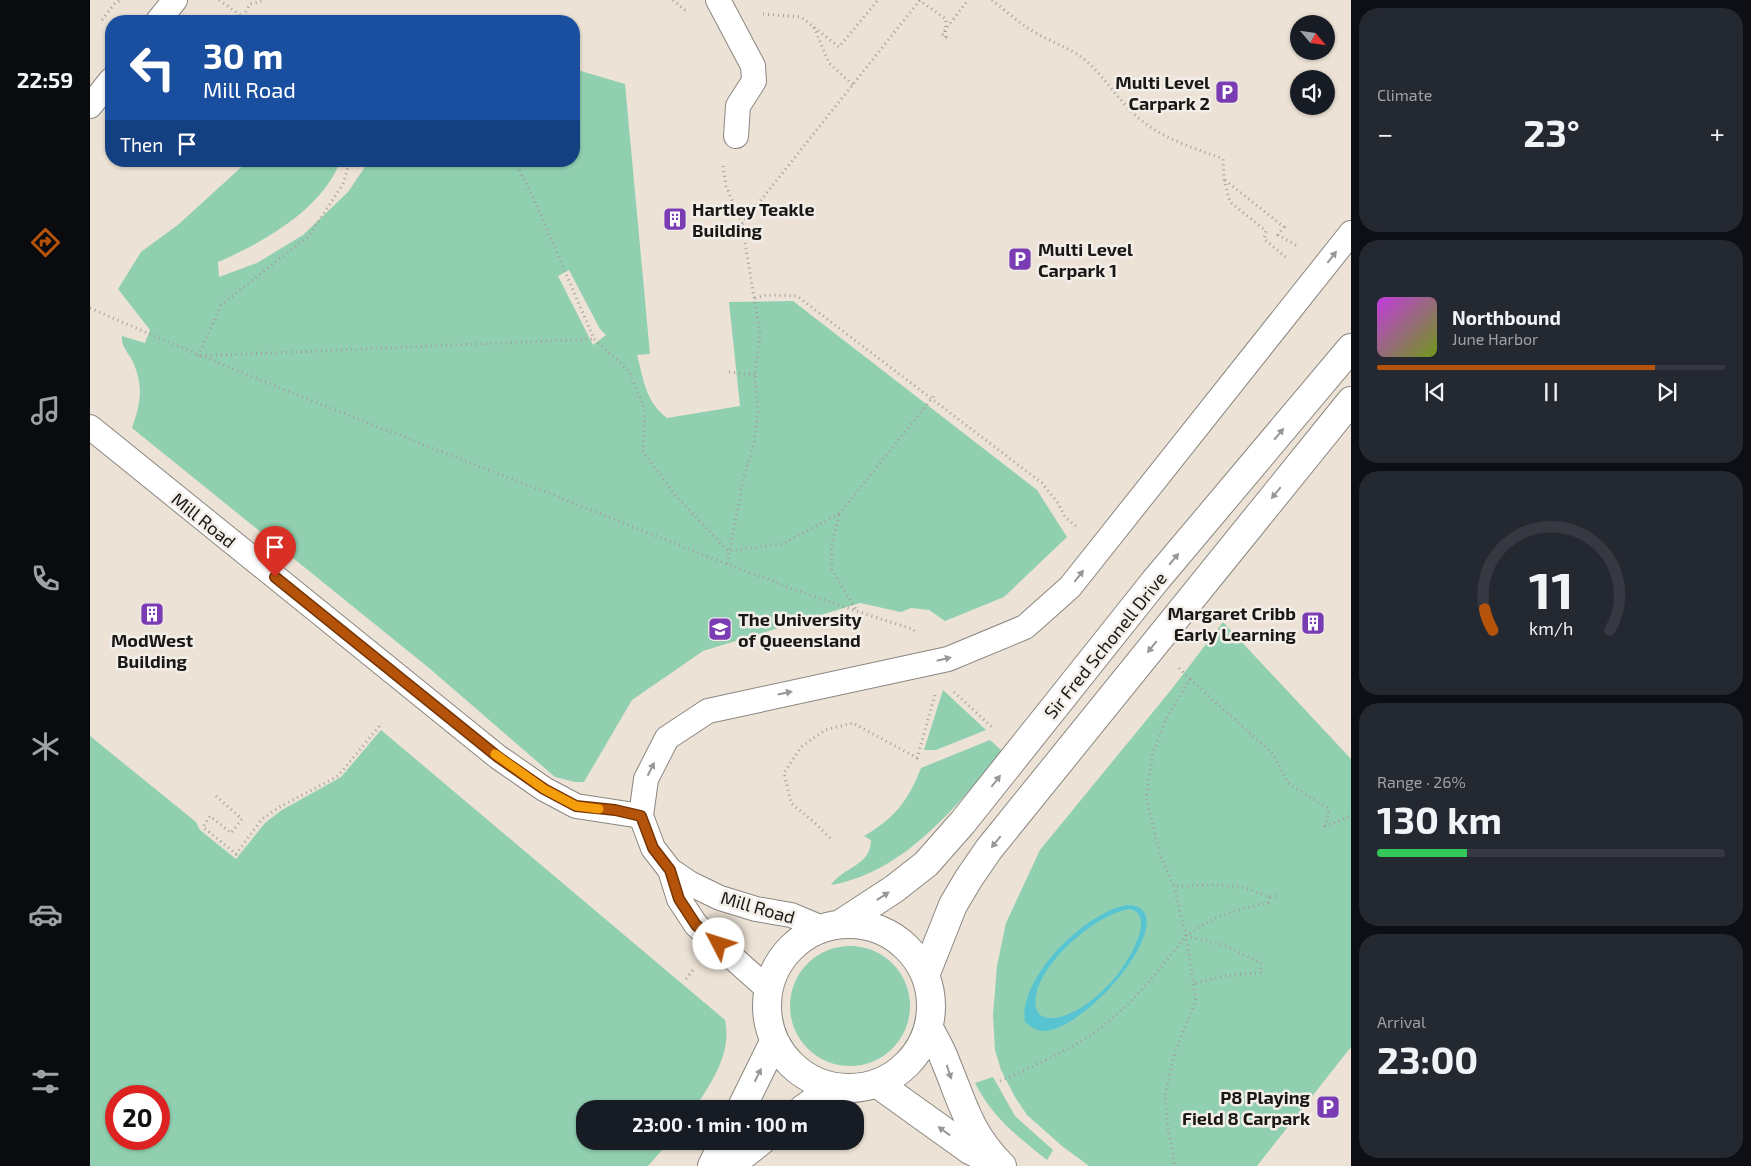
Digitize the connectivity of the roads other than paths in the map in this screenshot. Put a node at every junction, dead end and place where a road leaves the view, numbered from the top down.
1 (175, 0) edge
2 (718, 0) edge
3 (163, 15) edge
4 (105, 87) edge
5 (90, 106) edge
6 (736, 136) road end
7 (1351, 233) edge
8 (1351, 348) edge
9 (1351, 401) edge
10 (90, 427) edge
11 (641, 816) junction
12 (670, 870) junction
13 (832, 925) junction
14 (926, 973) junction
15 (768, 989) junction
16 (929, 1028) junction
17 (774, 1042) junction
18 (878, 1084) junction
19 (833, 1088) junction
20 (745, 1100) edge
21 (816, 1100) edge
22 (720, 1150) edge
23 (750, 1150) edge
24 (1001, 1165) edge
25 (712, 1166) edge
26 (730, 1166) edge

1 - 3 lane
2 - 6 lane
4 - 5 lane
11 -> 7 lane
13 -> 8 street, Sir Fred Schonell Drive
9 -> 14 street
10 - 11 lane, Mill Road
11 - 12 lane, Mill Road
12 - 13 lane, Mill Road
12 - 15 lane, Mill Road
13 - 14 street, Sir Fred Schonell Drive
13 - 15 street, Sir Fred Schonell Drive
14 - 16 street, Sir Fred Schonell Drive
15 - 17 street, Sir Fred Schonell Drive
16 - 18 street, Sir Fred Schonell Drive
16 -> 24 street
17 - 19 street, Sir Fred Schonell Drive
20 -> 17 street
18 - 19 street, Sir Fred Schonell Drive
24 -> 18 street
19 - 21 street
22 - 25 street
23 - 26 street

